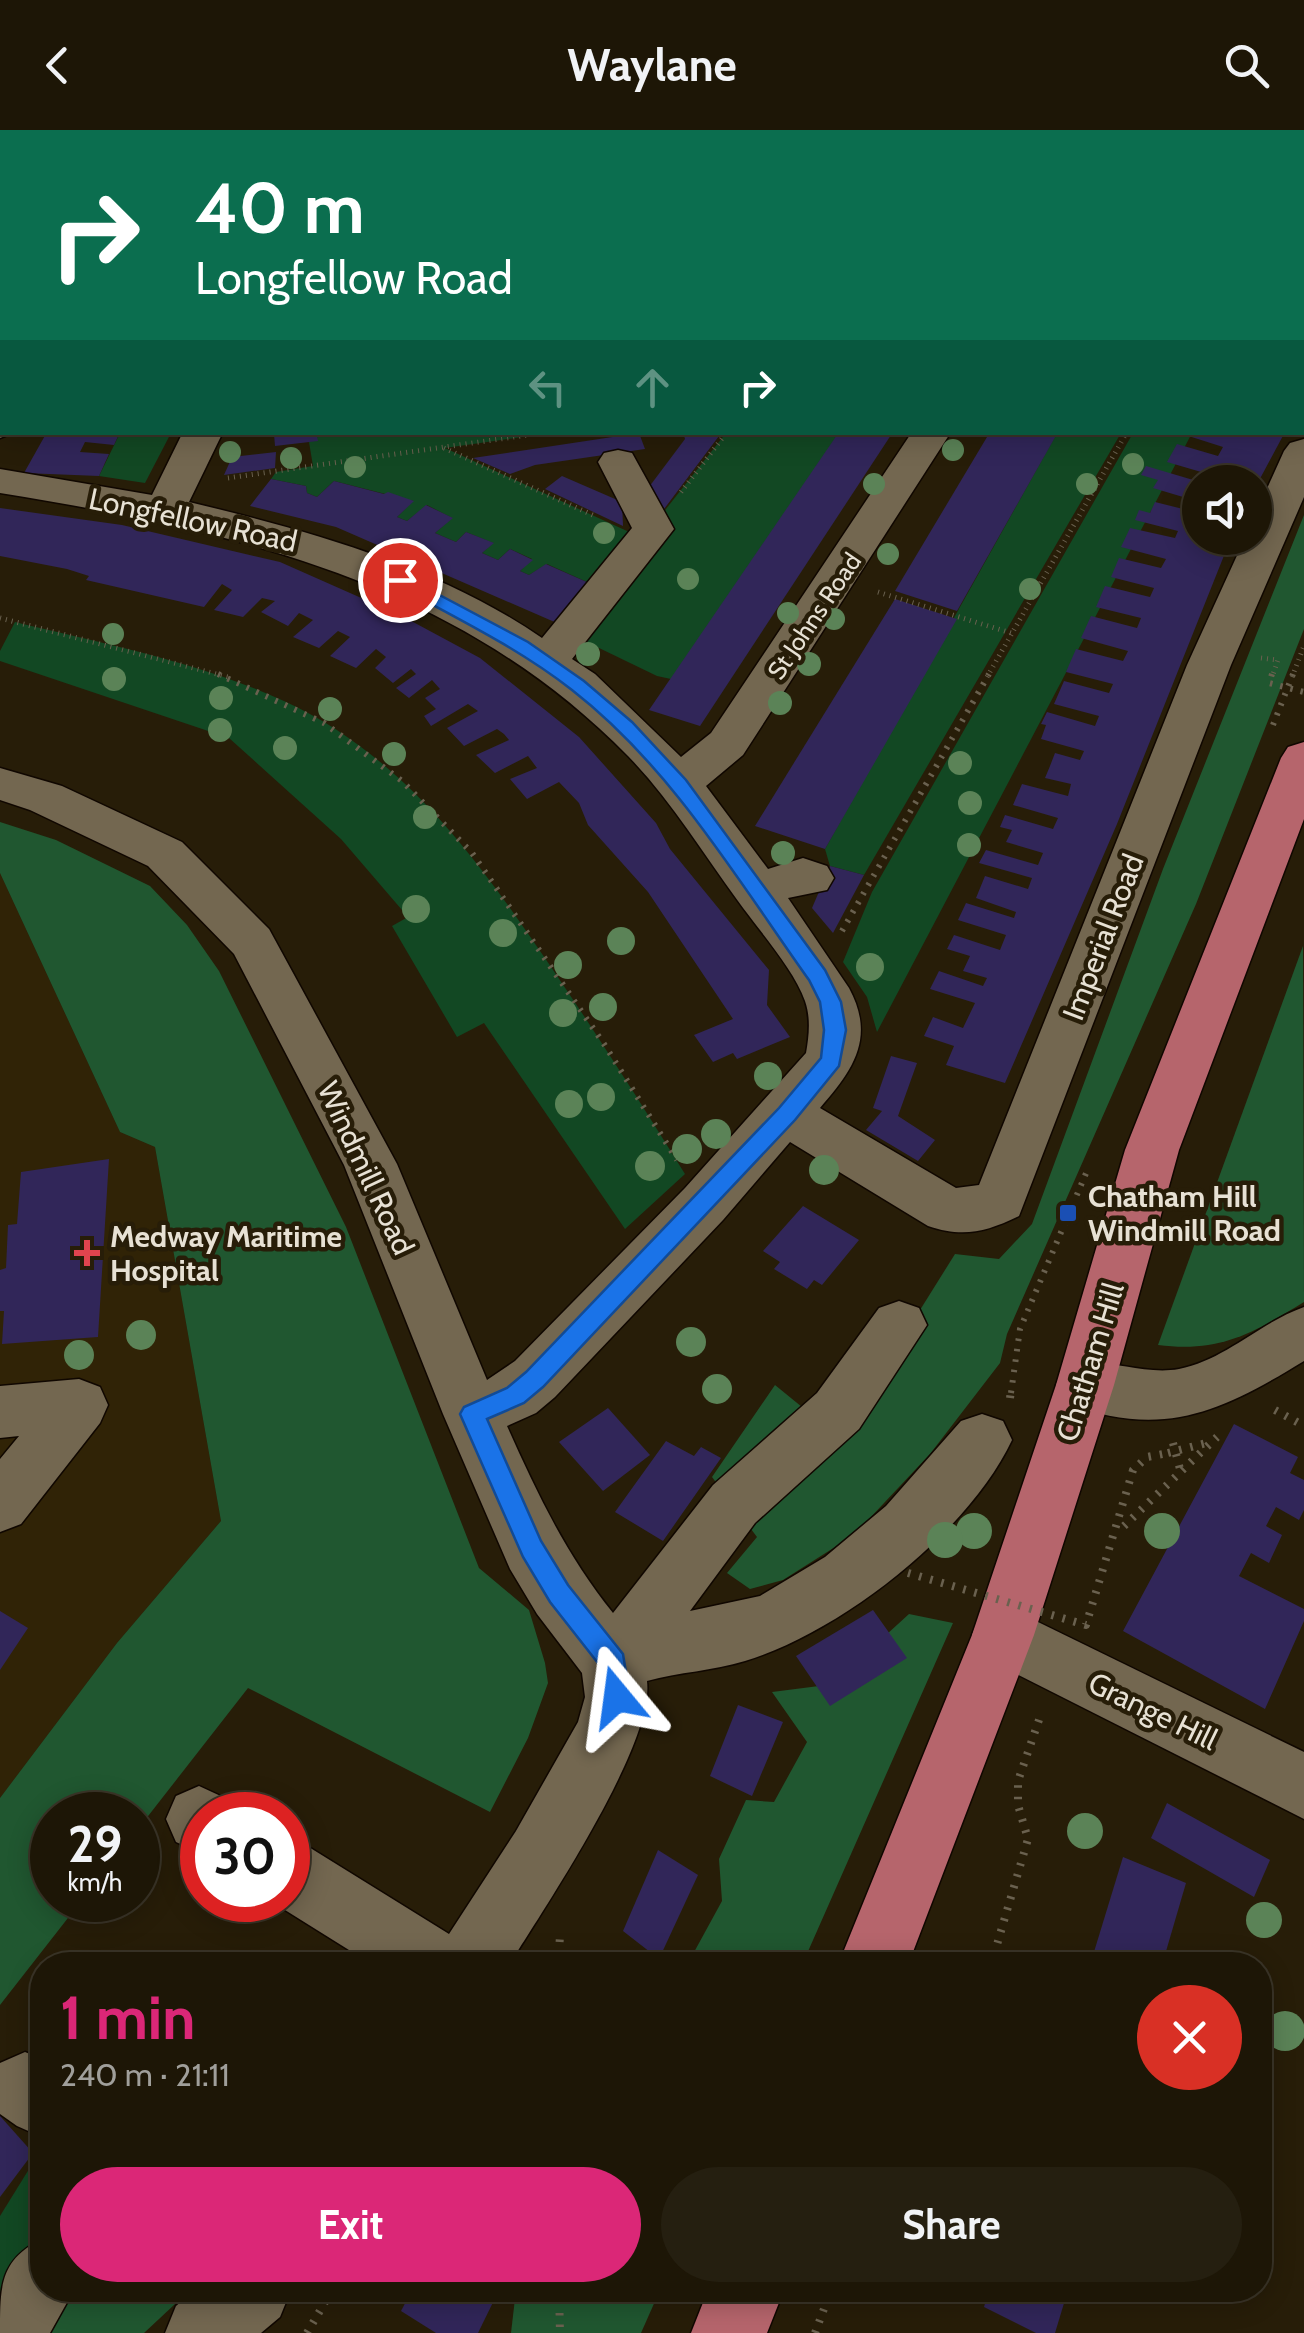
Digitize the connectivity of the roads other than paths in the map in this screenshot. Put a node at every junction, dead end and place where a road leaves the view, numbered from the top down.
1 (202, 435) edge
2 (930, 435) edge
3 (1304, 451) edge
4 (618, 462) dead end
5 (0, 481) edge
6 (171, 497) junction
7 (545, 663) junction
8 (1304, 758) edge
9 (0, 784) edge
10 (679, 784) junction
11 (810, 878) dead end
12 (756, 891) junction
13 (787, 1114) junction
14 (899, 1325) dead end
15 (1304, 1331) edge
16 (1085, 1384) junction
17 (0, 1412) edge
18 (472, 1414) junction
19 (982, 1440) dead end
20 (0, 1505) edge
21 (1044, 1638) junction
22 (613, 1662) junction
23 (1304, 1786) edge
24 (310, 1887) edge
25 (415, 1952) edge
26 (477, 1952) edge
27 (880, 1952) edge
28 (30, 2296) edge
29 (240, 2302) edge
30 (279, 2302) edge
31 (741, 2302) edge
32 (6, 2333) edge
33 (203, 2333) edge
34 (262, 2333) edge
35 (728, 2333) edge

1 - 6 street
2 - 10 street, St Johns Road
3 - 13 street, Imperial Road
4 - 7 street
5 - 6 street, Longfellow Road
6 - 7 street, Longfellow Road
7 - 10 street, Longfellow Road
8 - 16 main road, Chatham Hill
9 - 18 street, Windmill Road
10 - 12 street, Longfellow Road
11 - 12 street
12 - 13 street, Longfellow Road
13 - 18 street, Longfellow Road
14 - 22 street
15 - 16 street
16 - 21 main road, Chatham Hill
17 - 20 street
18 - 22 street, Windmill Road
19 - 22 street
21 - 23 street, Grange Hill
21 - 27 main road, Chatham Hill
22 - 26 street
24 - 25 street
28 - 32 street
29 - 33 street
30 - 34 street
31 - 35 main road

